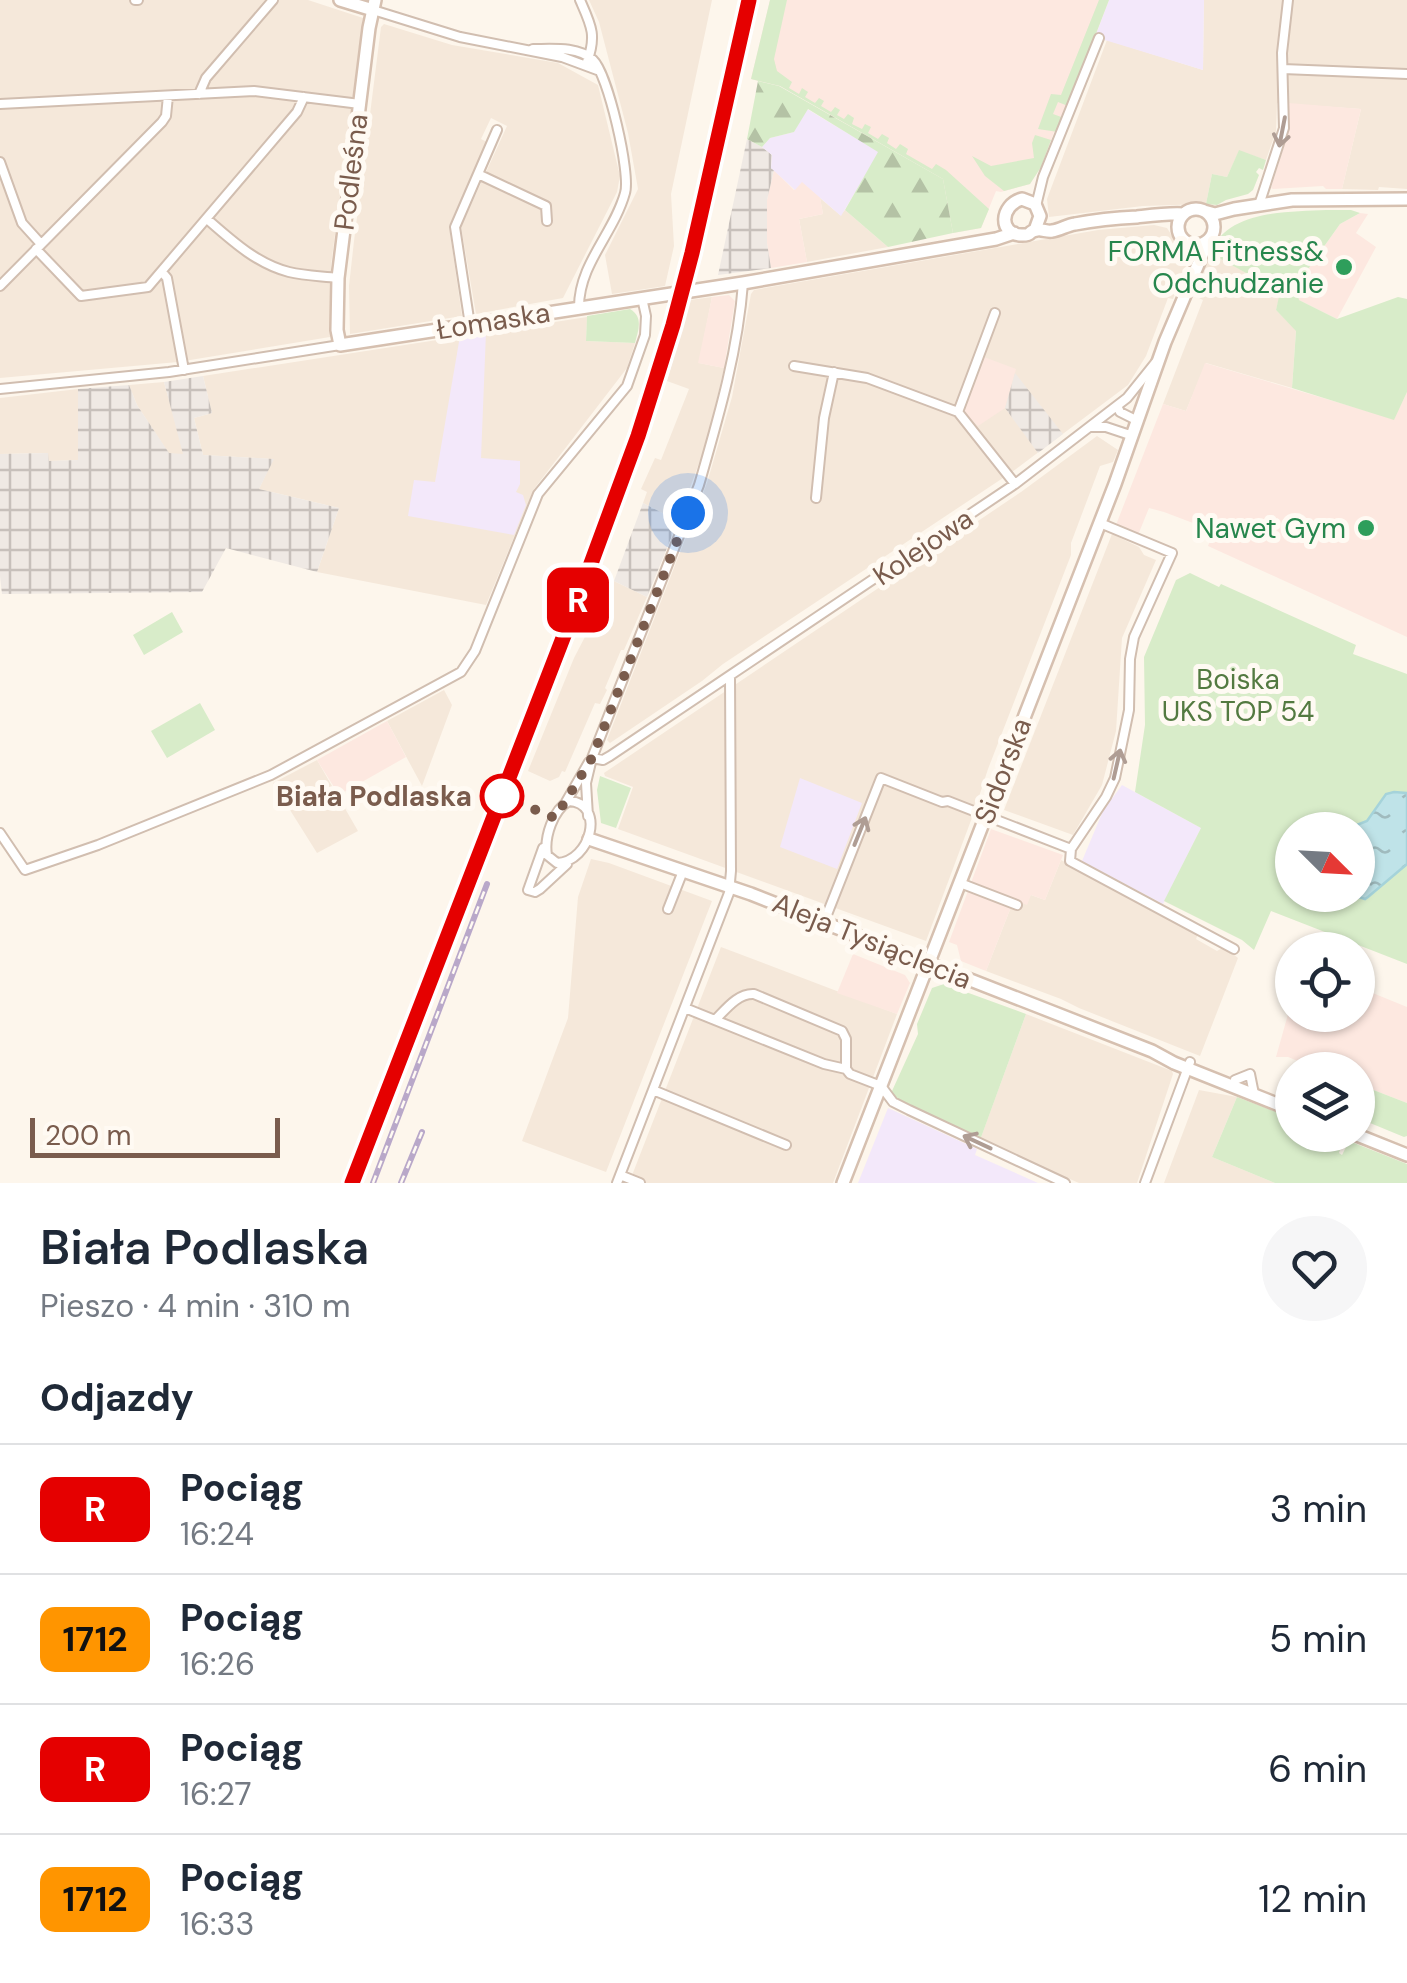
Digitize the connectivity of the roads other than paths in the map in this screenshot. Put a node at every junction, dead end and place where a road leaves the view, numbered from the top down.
1 (273, 0) edge
2 (340, 0) edge
3 (580, 0) edge
4 (1288, 0) edge
5 (374, 5) edge
6 (1099, 38) dead end
7 (588, 61) junction
8 (1283, 69) junction
9 (1407, 74) edge
10 (199, 94) junction
11 (168, 96) junction
12 (304, 98) junction
13 (0, 104) edge
14 (360, 104) junction
15 (498, 130) dead end
16 (0, 162) edge
17 (478, 174) junction
18 (1404, 200) edge
19 (1253, 207) junction
20 (1034, 208) junction
21 (1204, 211) junction
22 (1184, 214) junction
23 (1143, 216) junction
24 (207, 219) junction
25 (547, 221) dead end
26 (1005, 221) junction
27 (1064, 226) junction
28 (1034, 230) junction
29 (1179, 231) junction
30 (1014, 233) junction
31 (1211, 235) junction
32 (984, 240) junction
33 (1189, 244) junction
34 (38, 247) junction
35 (162, 272) junction
36 (1193, 273) junction
37 (338, 278) junction
38 (743, 283) junction
39 (0, 286) edge
40 (642, 298) junction
41 (579, 307) junction
42 (996, 314) dead end
43 (470, 325) junction
44 (340, 345) junction
45 (1160, 357) junction
46 (794, 366) dead end
47 (184, 370) junction
48 (834, 372) junction
49 (0, 389) edge
50 (1116, 406) junction
51 (958, 412) junction
52 (1138, 421) junction
53 (1091, 427) junction
54 (1133, 436) junction
55 (1015, 484) junction
56 (816, 498) dead end
57 (1100, 523) junction
58 (730, 676) junction
59 (592, 758) junction
60 (564, 803) junction
61 (588, 816) junction
62 (986, 816) junction
63 (0, 833) edge
64 (589, 839) junction
65 (545, 843) junction
66 (1071, 849) junction
67 (570, 860) junction
68 (683, 870) junction
69 (960, 883) junction
70 (730, 886) junction
71 (1016, 905) dead end
72 (668, 909) dead end
73 (824, 922) junction
74 (1234, 949) dead end
75 (928, 964) junction
76 (685, 1008) junction
77 (715, 1020) junction
78 (1188, 1065) junction
79 (846, 1069) junction
80 (1252, 1085) junction
81 (881, 1086) junction
82 (653, 1090) junction
83 (1275, 1097) edge
84 (1375, 1139) edge
85 (786, 1145) dead end
86 (1407, 1151) edge
87 (618, 1179) edge
88 (640, 1183) edge
89 (843, 1183) edge
90 (1066, 1183) edge
91 (1145, 1183) edge

1 - 10 street
2 - 5 street
3 - 7 street
4 - 8 street
5 - 7 street
5 - 14 street, Podleśna
6 - 20 street
7 - 41 street
8 - 9 street
8 -> 19 street
10 - 11 street
10 - 12 street
11 - 13 street
11 - 34 street
12 - 14 street
12 - 24 street
14 - 37 street, Podleśna
15 - 17 street
16 - 34 street
17 - 25 street
17 - 43 street
18 - 19 street
19 - 21 street
19 - 31 street
20 - 26 street
20 - 27 street
20 - 28 street
21 - 22 street
21 - 31 street
22 - 23 street
22 - 29 street
23 - 27 street
23 - 29 street
24 - 35 street
24 - 37 street
26 - 30 street
26 - 32 street
27 - 28 street
28 - 30 street
29 - 33 street
30 - 32 street, Łomaska
31 - 33 street
31 - 36 street, Kolejowa
32 - 38 street, Łomaska
33 - 36 street, Kolejowa
34 - 35 street
34 - 39 street
35 - 47 street
36 - 45 street, Kolejowa
37 - 44 street, Podleśna
38 - 40 street, Łomaska
38 - 59 street
40 - 41 street, Łomaska
40 - 63 street
41 - 43 street, Łomaska
42 - 51 street
43 - 44 street, Łomaska
44 - 47 street, Łomaska
45 - 50 street, Kolejowa
45 - 52 street, Sidorska
46 - 48 street
47 - 49 street, Łomaska
48 - 51 street
48 - 56 street
50 - 52 street
50 - 53 street, Kolejowa
51 - 55 street
52 - 54 street, Sidorska
53 - 54 street
53 - 55 street, Kolejowa
54 - 57 street, Sidorska
55 - 58 street, Kolejowa
57 - 62 street, Sidorska
66 -> 57 street
58 - 59 street, Kolejowa
58 - 70 street
59 - 60 street
59 - 61 street
60 - 61 street
60 - 65 street
61 - 64 street
62 - 66 street
62 - 69 street, Sidorska
73 -> 62 street
64 - 67 street
64 - 68 street, Aleja Tysiąclecia
65 - 67 street
65 - 67 street
66 - 74 street
68 - 70 street, Aleja Tysiąclecia
68 - 72 street
69 - 71 street
69 - 75 street, Sidorska
70 - 73 street, Aleja Tysiąclecia
70 - 76 street
73 - 75 street, Aleja Tysiąclecia
75 - 78 street, Aleja Tysiąclecia
75 - 81 street, Sidorska
76 - 77 street
76 - 82 street
77 - 79 street
77 - 79 street
78 - 80 street, Aleja Tysiąclecia
78 - 80 street, Aleja Tysiąclecia
78 - 91 street
79 - 81 street
80 - 83 street, Aleja Tysiąclecia
81 - 89 street, Sidorska
90 -> 81 street
82 - 85 street
82 - 87 street
84 - 86 street
87 - 88 street

